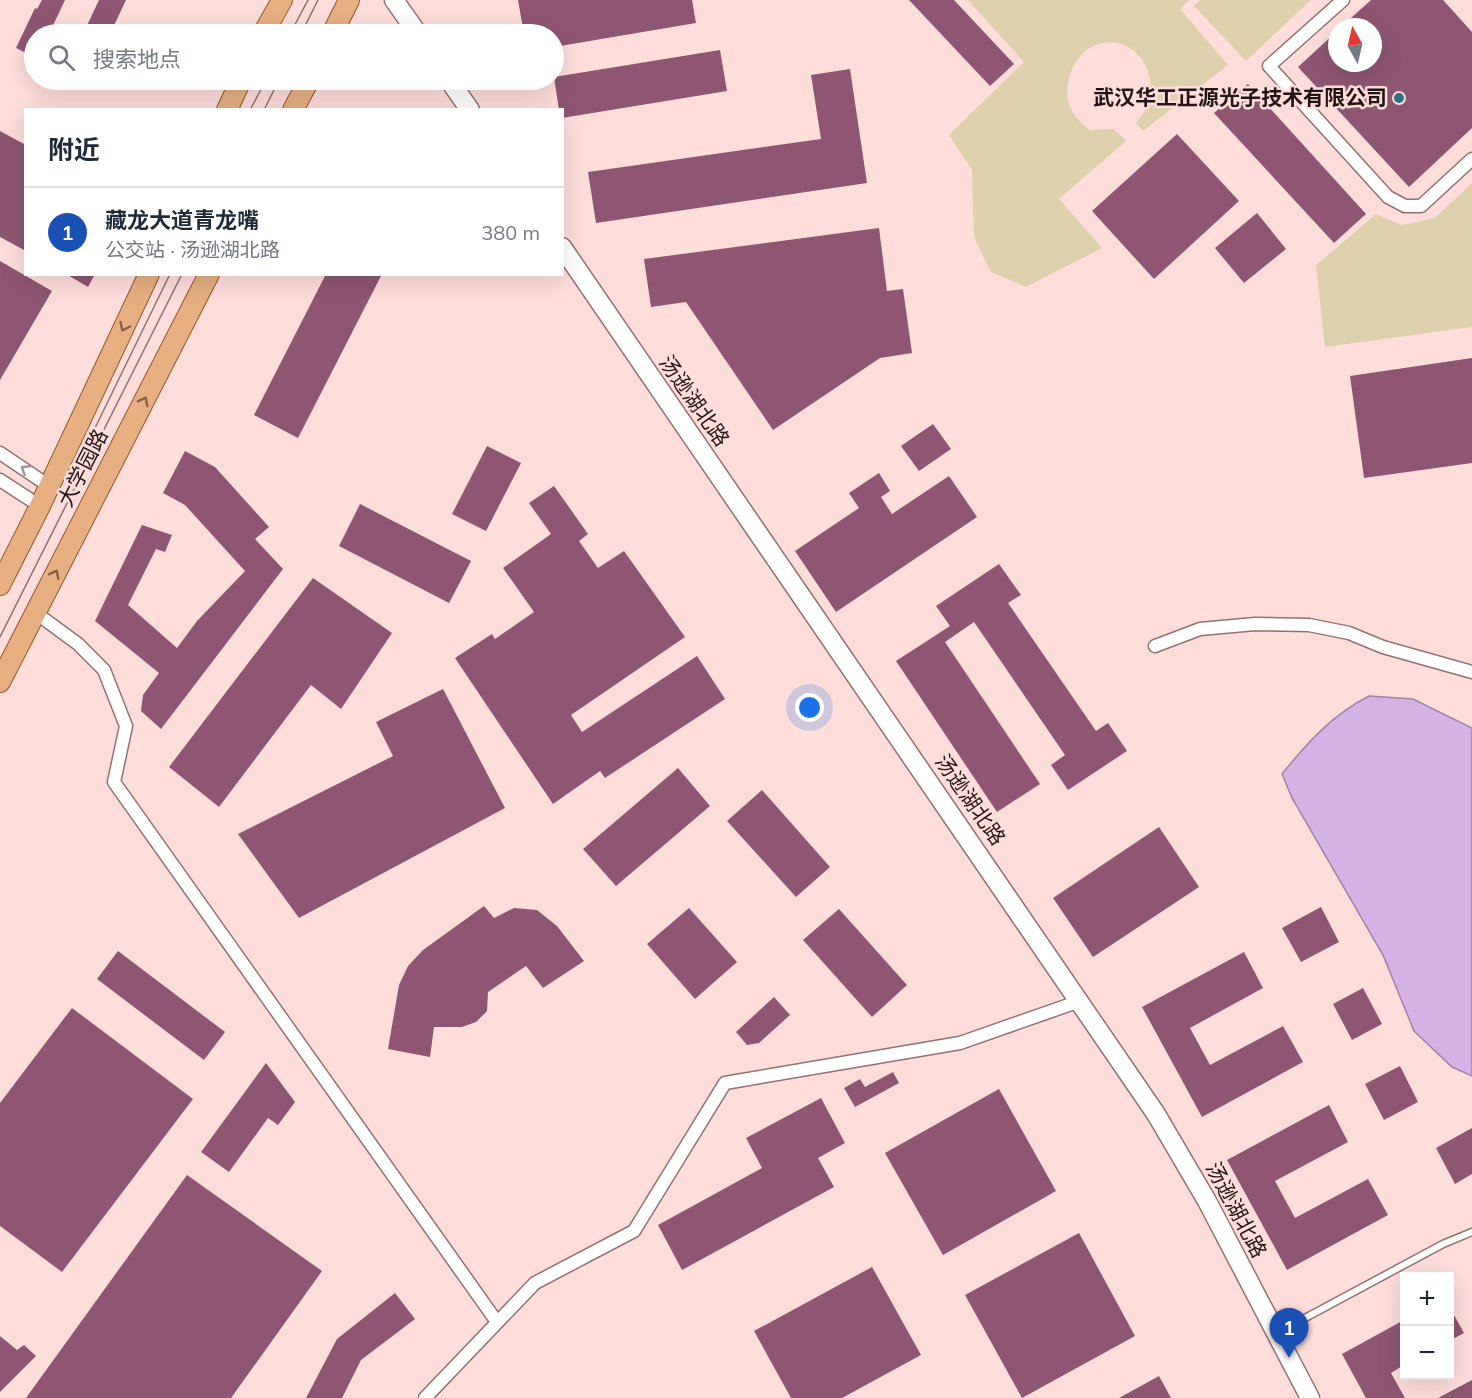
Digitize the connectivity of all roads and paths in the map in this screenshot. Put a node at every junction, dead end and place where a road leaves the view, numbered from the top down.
1 (282, 0) edge
2 (349, 0) edge
3 (394, 0) edge
4 (1343, 0) edge
5 (269, 24) edge
6 (337, 24) edge
7 (411, 24) edge
8 (236, 90) edge
9 (304, 90) edge
10 (456, 90) edge
11 (228, 108) edge
12 (294, 108) edge
13 (469, 108) edge
14 (1472, 159) edge
15 (564, 250) edge
16 (148, 276) edge
17 (208, 276) edge
18 (0, 453) edge
19 (0, 480) edge
20 (49, 486) junction
21 (40, 506) junction
22 (0, 585) edge
23 (36, 613) junction
24 (1155, 646) dead end
25 (1472, 672) edge
26 (0, 682) edge
27 (1080, 1001) junction
28 (1472, 1232) edge
29 (497, 1322) junction
30 (1276, 1334) junction
31 (425, 1398) edge
32 (1310, 1398) edge

1 - 5 main road
2 - 6 main road
3 - 7 main road
4 - 14 street
8 - 11 main road
9 - 12 main road
10 - 13 main road
15 - 27 main road, 汤逊湖北路
16 -> 20 main road, 大学园路
23 -> 17 main road, 大学园路
20 -> 18 street
19 - 21 street
20 - 21 main road, 大学园路
21 - 22 main road, 大学园路
23 - 26 main road, 大学园路
23 - 29 street
24 - 25 street
27 - 29 street
27 - 30 main road, 汤逊湖北路
28 - 30 lane
29 - 31 street
30 - 32 main road, 汤逊湖北路

